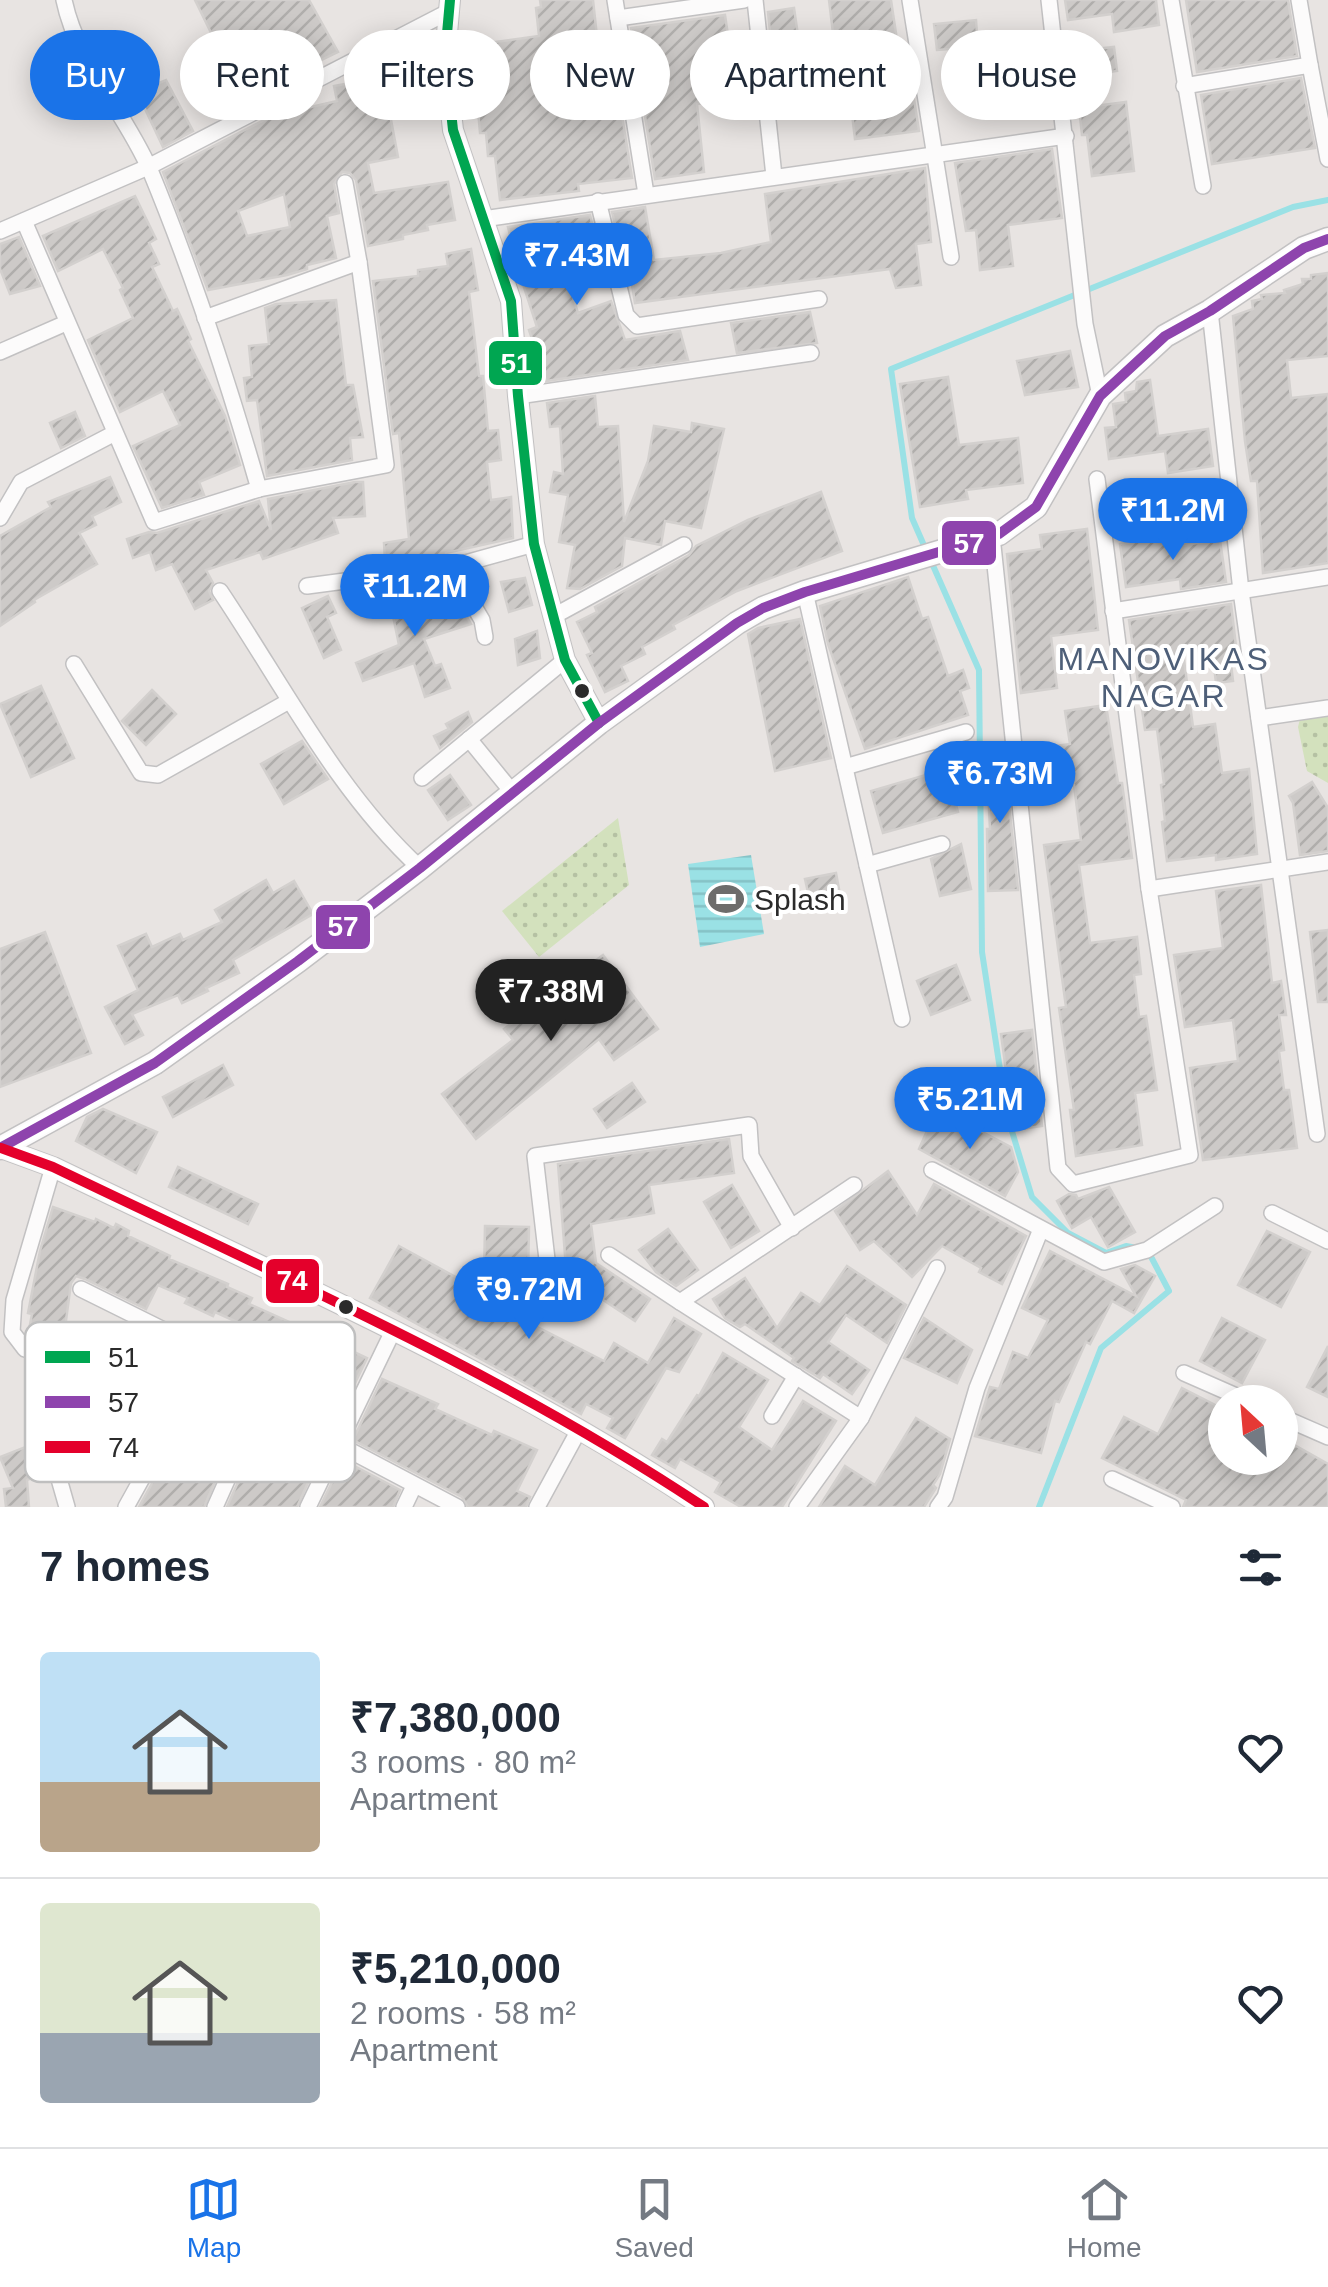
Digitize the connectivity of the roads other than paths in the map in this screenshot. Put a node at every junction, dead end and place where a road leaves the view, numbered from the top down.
1 (64, 0) edge
2 (615, 0) edge
3 (744, 0) edge
4 (755, 0) edge
5 (910, 0) edge
6 (1049, 0) edge
7 (1172, 0) edge
8 (1300, 0) edge
9 (449, 6) edge
10 (618, 18) junction
11 (1310, 65) junction
12 (1184, 86) junction
13 (1066, 136) junction
14 (936, 152) junction
15 (1328, 159) edge
16 (148, 167) junction
17 (774, 176) junction
18 (345, 183) dead end
19 (1203, 186) dead end
20 (646, 194) junction
21 (598, 201) junction
22 (483, 218) junction
23 (24, 221) junction
24 (0, 231) edge
25 (1328, 239) edge
26 (951, 257) dead end
27 (359, 262) junction
28 (818, 299) dead end
29 (1210, 311) junction
30 (205, 318) junction
31 (66, 324) junction
32 (0, 352) edge
33 (812, 353) dead end
34 (518, 396) junction
35 (1100, 396) junction
36 (113, 434) junction
37 (1096, 479) dead end
38 (259, 489) junction
39 (0, 518) edge
40 (981, 539) junction
41 (534, 544) junction
42 (684, 545) dead end
43 (451, 566) junction
44 (1328, 577) edge
45 (307, 586) dead end
46 (220, 591) dead end
47 (1242, 591) junction
48 (805, 592) junction
49 (1113, 611) junction
50 (554, 616) junction
51 (485, 637) dead end
52 (565, 660) junction
53 (74, 664) dead end
54 (289, 701) junction
55 (1328, 708) edge
56 (1259, 718) junction
57 (599, 723) junction
58 (966, 732) dead end
59 (469, 740) junction
60 (845, 767) junction
61 (422, 778) dead end
62 (512, 793) junction
63 (942, 844) dead end
64 (1328, 862) edge
65 (867, 865) junction
66 (420, 868) junction
67 (1280, 870) junction
68 (1150, 888) junction
69 (902, 1019) dead end
70 (1317, 1134) dead end
71 (0, 1148) edge
72 (52, 1167) junction
73 (932, 1170) dead end
74 (854, 1185) dead end
75 (1215, 1206) dead end
76 (1272, 1213) dead end
77 (792, 1228) junction
78 (1041, 1229) junction
79 (1328, 1241) edge
80 (609, 1255) dead end
81 (937, 1268) dead end
82 (82, 1289) dead end
83 (552, 1294) dead end
84 (680, 1302) junction
85 (148, 1322) edge
86 (394, 1331) junction
87 (25, 1349) dead end
88 (1184, 1373) dead end
89 (796, 1376) junction
90 (1211, 1385) edge
91 (355, 1410) edge
92 (772, 1416) dead end
93 (861, 1418) junction
94 (1298, 1424) edge
95 (580, 1428) junction
96 (1328, 1437) edge
97 (355, 1454) edge
98 (1112, 1479) dead end
99 (60, 1482) edge
100 (140, 1482) edge
101 (226, 1482) edge
102 (320, 1482) edge
103 (414, 1486) junction
104 (67, 1507) edge
105 (126, 1507) edge
106 (215, 1507) edge
107 (308, 1507) edge
108 (404, 1507) edge
109 (457, 1507) edge
110 (538, 1507) edge
111 (704, 1507) edge
112 (797, 1507) edge
113 (938, 1507) edge
114 (1172, 1507) edge

1 - 16 street
2 - 10 street
3 - 10 street
4 - 17 street
5 - 14 street
6 - 13 street
7 - 12 street
8 - 11 street
9 - 16 street
9 - 22 street
10 - 20 street
11 - 12 street
11 - 15 street
12 - 19 street
13 - 14 street
13 - 35 street
14 - 17 street
14 - 26 street
16 - 23 street
16 - 30 street
17 - 20 street
18 - 27 street
20 - 21 street
21 - 22 street
21 - 28 street
22 - 34 street
23 - 24 street
23 - 31 street
25 - 29 main road
27 - 30 street
27 - 38 street
29 - 35 main road
29 - 47 street
30 - 38 street
31 - 32 street
31 - 36 street
33 - 34 street
34 - 41 street
35 - 40 main road
36 - 38 street
36 - 39 street
37 - 49 street
40 - 48 main road
40 - 68 street
41 - 43 street
41 - 50 street
42 - 50 street
43 - 45 street
43 - 51 street
44 - 47 street
46 - 54 street
47 - 49 street
47 - 56 street
48 - 57 main road
48 - 60 street
49 - 68 street
50 - 52 street
52 - 57 street
52 - 59 street
53 - 54 street
54 - 66 street
55 - 56 street
56 - 67 street
57 - 62 main road
58 - 60 street
59 - 61 street
59 - 62 street
60 - 65 street
62 - 66 main road
63 - 65 street
64 - 67 street
65 - 69 street
66 - 71 main road
67 - 68 street
67 - 70 street
71 - 72 street
72 - 86 street
72 - 87 street
73 - 78 street
74 - 77 street
75 - 78 street
76 - 79 street
77 - 83 street
77 - 84 street
78 - 113 street
80 - 84 street
81 - 93 street
82 - 85 street
84 - 89 street
86 - 91 street
86 - 95 street
88 - 90 street
89 - 92 street
89 - 93 street
93 - 112 street
94 - 96 street
95 - 110 street
95 - 111 street
97 - 103 street
98 - 114 street
99 - 104 street
100 - 105 street
101 - 106 street
102 - 107 street
103 - 108 street
103 - 109 street

